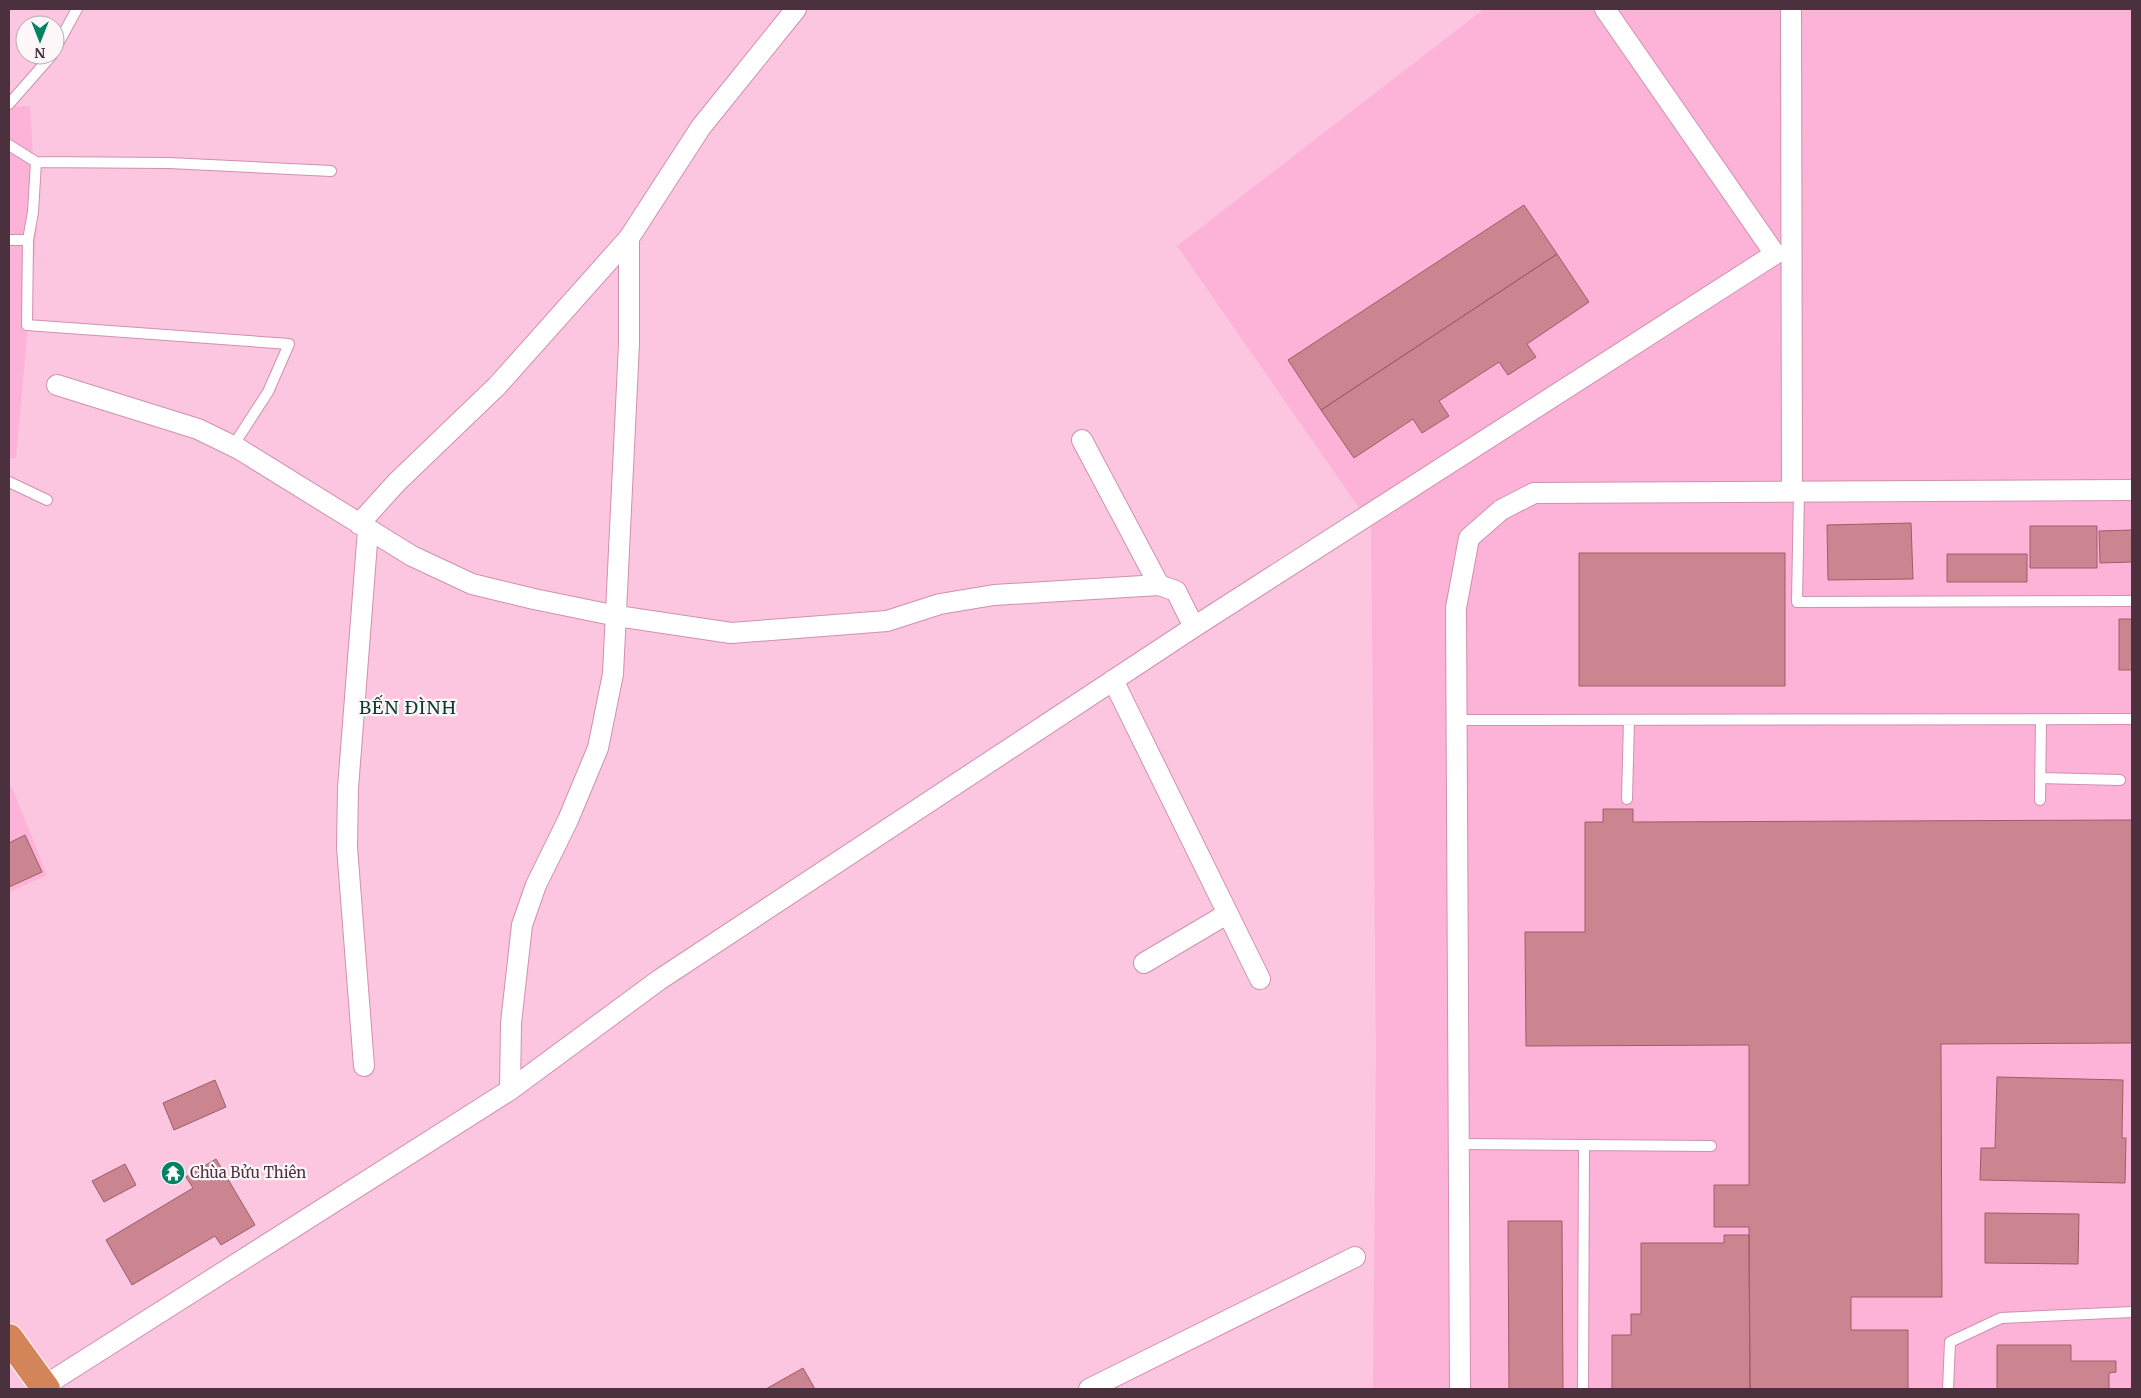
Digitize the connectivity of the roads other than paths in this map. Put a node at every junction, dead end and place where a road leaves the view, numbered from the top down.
1 (77, 9) edge
2 (796, 9) edge
3 (1605, 9) edge
4 (1791, 9) edge
5 (65, 31) edge
6 (43, 65) edge
7 (9, 104) edge
8 (9, 145) edge
9 (36, 162) junction
10 (331, 171) dead end
11 (629, 238) junction
12 (9, 240) edge
13 (28, 240) junction
14 (57, 385) dead end
15 (1082, 440) dead end
16 (233, 446) junction
17 (9, 482) edge
18 (2132, 490) edge
19 (1796, 491) junction
20 (47, 500) dead end
21 (363, 527) junction
22 (1159, 585) junction
23 (2132, 601) edge
24 (617, 616) junction
25 (1194, 627) junction
26 (1113, 680) junction
27 (2041, 719) junction
28 (2132, 719) edge
29 (1457, 720) junction
30 (1629, 720) junction
31 (2040, 778) junction
32 (2120, 780) dead end
33 (1627, 799) dead end
34 (2040, 800) dead end
35 (1228, 914) junction
36 (1144, 964) dead end
37 (1260, 979) dead end
38 (364, 1066) dead end
39 (510, 1090) junction
40 (1459, 1144) junction
41 (1584, 1145) junction
42 (1711, 1146) dead end
43 (1355, 1257) dead end
44 (2132, 1312) edge
45 (9, 1338) edge
46 (45, 1388) edge
47 (1089, 1389) edge
48 (1460, 1389) edge
49 (1583, 1389) edge
50 (1948, 1389) edge

1 - 5 lane
2 - 11 street
3 - 25 street
4 - 19 street
6 - 7 lane
8 - 9 lane
9 - 10 lane
9 - 13 lane
11 - 21 street
11 - 24 street
12 - 13 lane
13 - 16 lane
14 - 16 street
15 - 22 street
16 - 21 street
17 - 20 lane
18 - 19 street
19 - 23 lane
19 - 29 street
21 - 24 street
21 - 38 street
22 - 24 street
22 - 25 street
24 - 39 street
25 - 26 street
26 - 35 street
26 - 39 street
27 - 28 lane
27 - 30 lane
27 - 31 lane
29 - 30 lane
29 - 40 street
30 - 33 lane
31 - 32 lane
31 - 34 lane
35 - 36 street
35 - 37 street
39 - 46 street
40 - 41 lane
40 - 48 street
41 - 42 lane
41 - 49 lane
43 - 47 street
44 - 50 lane
45 - 46 highway

